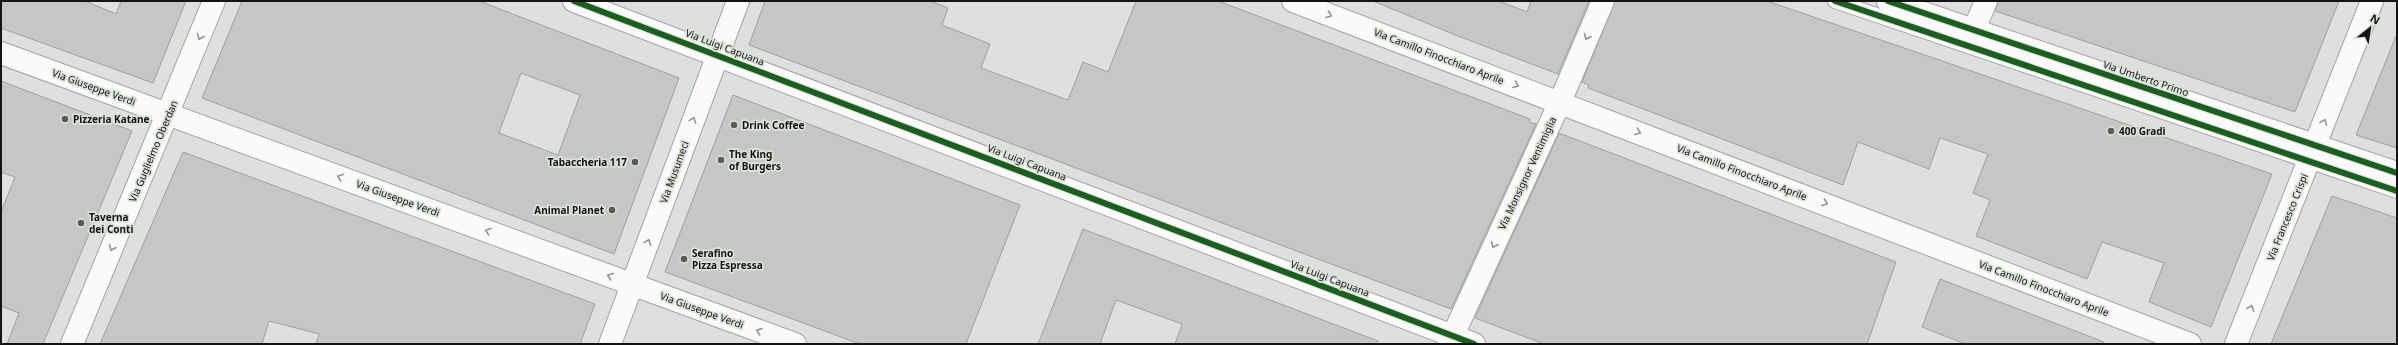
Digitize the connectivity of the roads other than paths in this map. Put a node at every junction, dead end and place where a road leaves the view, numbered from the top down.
1 (214, 1) edge
2 (574, 1) edge
3 (738, 1) edge
4 (1293, 1) edge
5 (1603, 1) edge
6 (1835, 1) edge
7 (1888, 1) edge
8 (1986, 1) edge
9 (2372, 1) edge
10 (1974, 30) junction
11 (1, 53) edge
12 (717, 54) junction
13 (1560, 102) junction
14 (168, 114) junction
15 (2312, 153) junction
16 (2397, 173) edge
17 (2397, 191) edge
18 (632, 284) junction
19 (1451, 340) edge
20 (72, 344) edge
21 (610, 344) edge
22 (795, 344) edge
23 (1474, 344) edge
24 (2190, 344) edge
25 (2236, 344) edge

1 -> 14 street, Via Guglielmo Oberdan
2 - 12 street, Via Luigi Capuana
3 - 12 street, Via Musumeci
4 -> 13 street, Via Camillo Finocchiaro Aprile
5 -> 13 street, Via Monsignor Ventimiglia
6 - 15 lane
7 - 10 street, Via Umberto Primo
8 - 10 street
15 -> 9 street, Via Francesco Crispi
10 - 15 street, Via Umberto Primo
11 - 14 street, Via Giuseppe Verdi
18 -> 12 street, Via Musumeci
12 - 19 street, Via Luigi Capuana
13 -> 19 street, Via Monsignor Ventimiglia
13 -> 24 street, Via Camillo Finocchiaro Aprile
18 -> 14 street, Via Giuseppe Verdi
14 -> 20 street, Via Guglielmo Oberdan
15 - 16 street, Via Umberto Primo
15 - 17 lane
25 -> 15 street, Via Francesco Crispi
18 - 21 street, Via Musumeci
22 -> 18 street, Via Giuseppe Verdi
19 - 23 street, Via Luigi Capuana

